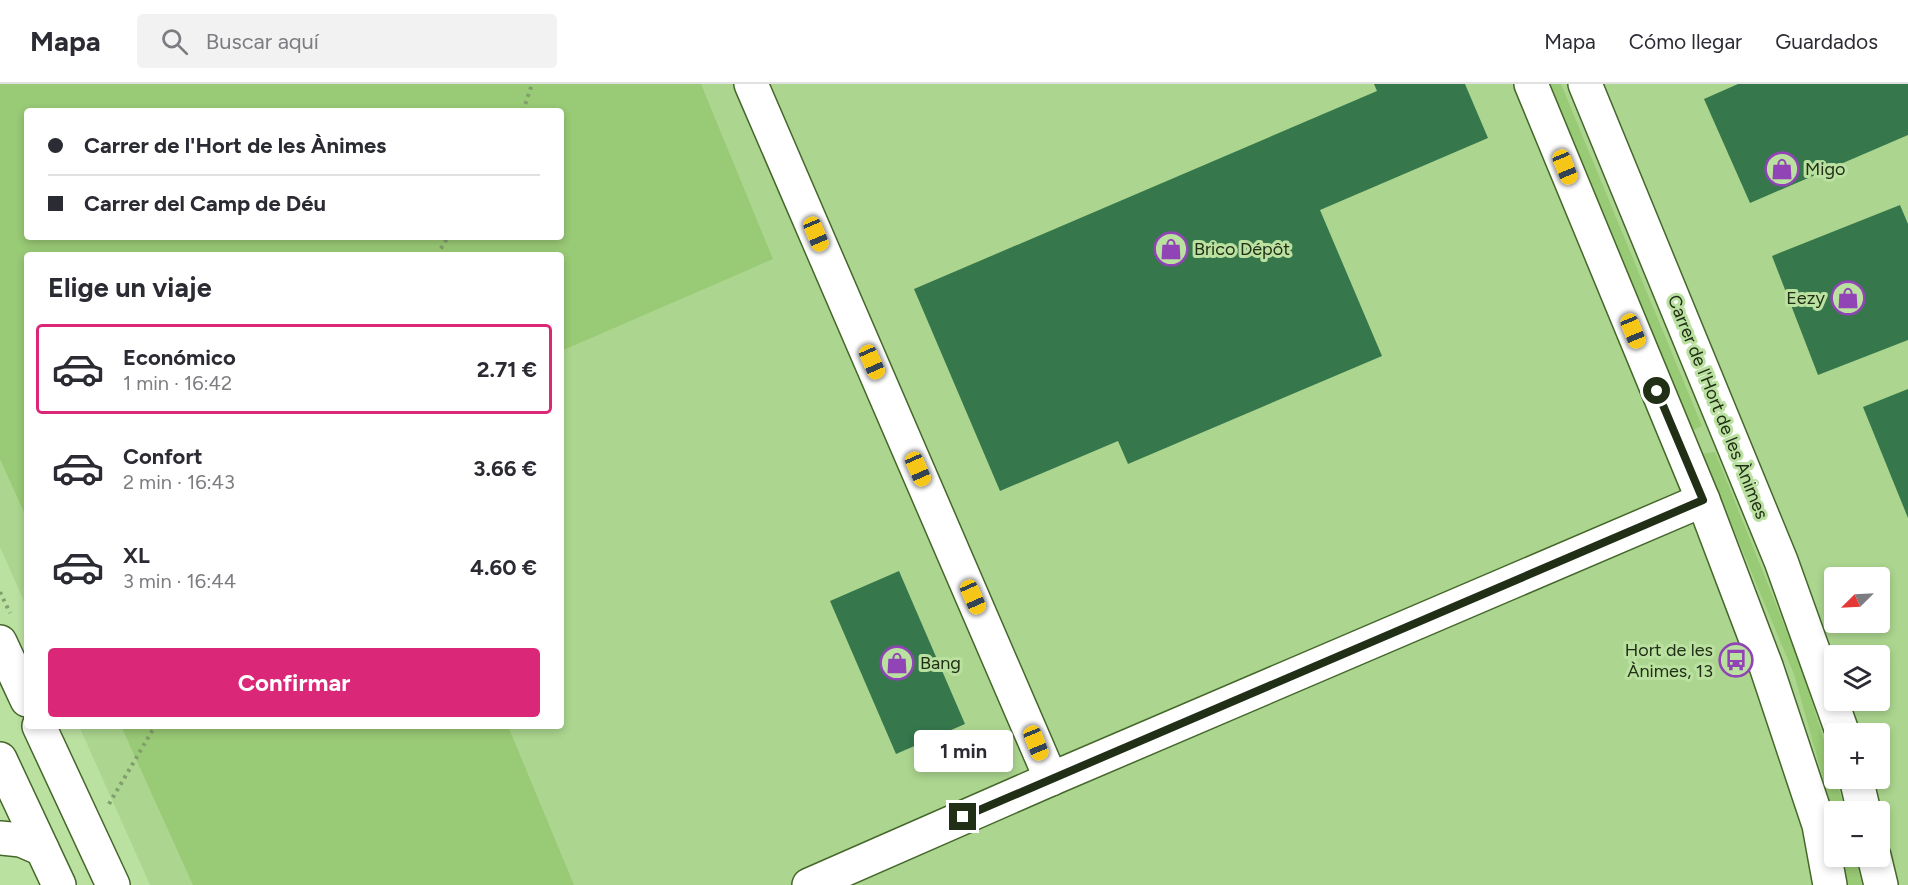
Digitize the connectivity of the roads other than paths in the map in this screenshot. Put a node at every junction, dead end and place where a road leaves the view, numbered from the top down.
1 (751, 84) edge
2 (1531, 84) edge
3 (1585, 84) edge
4 (1703, 500) junction
5 (0, 642) edge
6 (24, 694) edge
7 (1838, 723) edge
8 (40, 729) edge
9 (1051, 779) junction
10 (3, 782) edge
11 (0, 838) edge
12 (42, 849) junction
13 (1877, 867) edge
14 (59, 885) edge
15 (113, 885) edge
16 (809, 885) edge
17 (1830, 885) edge
18 (1881, 885) edge

1 - 9 main road
2 - 4 main road
3 - 7 main road, Carrer de l'Hort de les Ànimes
4 - 9 main road
4 - 17 main road
5 - 6 main road
8 - 15 main road
9 - 16 main road
10 - 12 main road
11 - 12 main road
12 - 14 main road
13 - 18 main road

